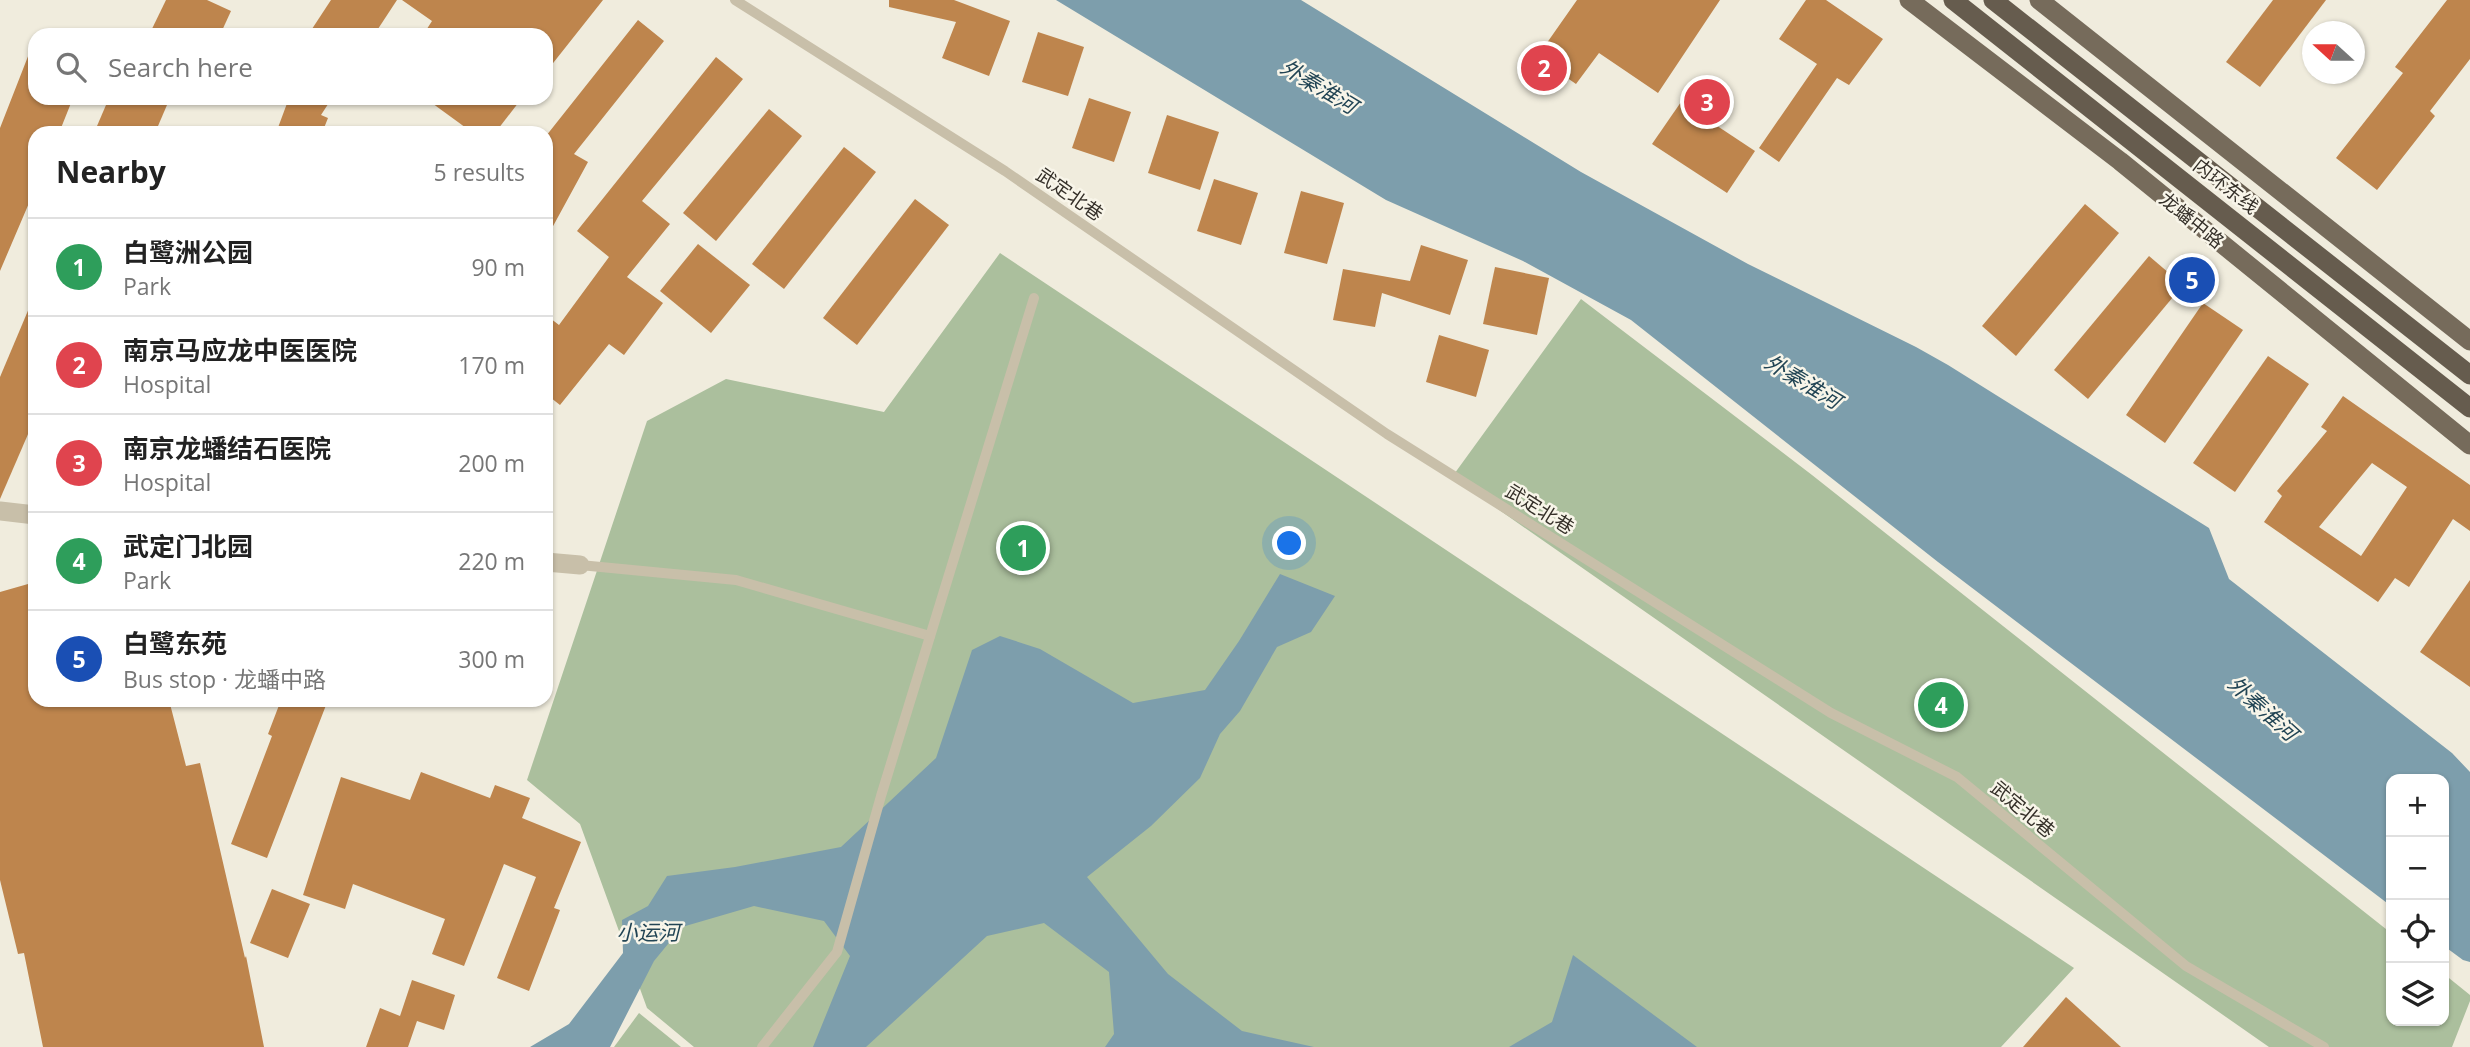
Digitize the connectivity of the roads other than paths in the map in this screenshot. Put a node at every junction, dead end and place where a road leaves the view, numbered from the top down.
1 (735, 0) edge
2 (1909, 0) edge
3 (1953, 0) edge
4 (1993, 0) edge
5 (2039, 0) edge
6 (1034, 298) dead end
7 (2470, 341) edge
8 (2470, 375) edge
9 (2470, 408) edge
10 (2470, 444) edge
11 (0, 511) edge
12 (28, 514) edge
13 (553, 563) edge
14 (580, 565) joint
15 (930, 636) junction
16 (762, 1047) edge
17 (2324, 1047) edge

1 - 17 lane, 武定北巷
2 - 10 main road, 龙蟠中路
3 - 9 highway, 内环东线
4 - 8 highway, 内环东线
5 - 7 main road
6 - 15 lane
11 - 12 street
13 - 14 street
14 - 15 lane
15 - 16 lane

